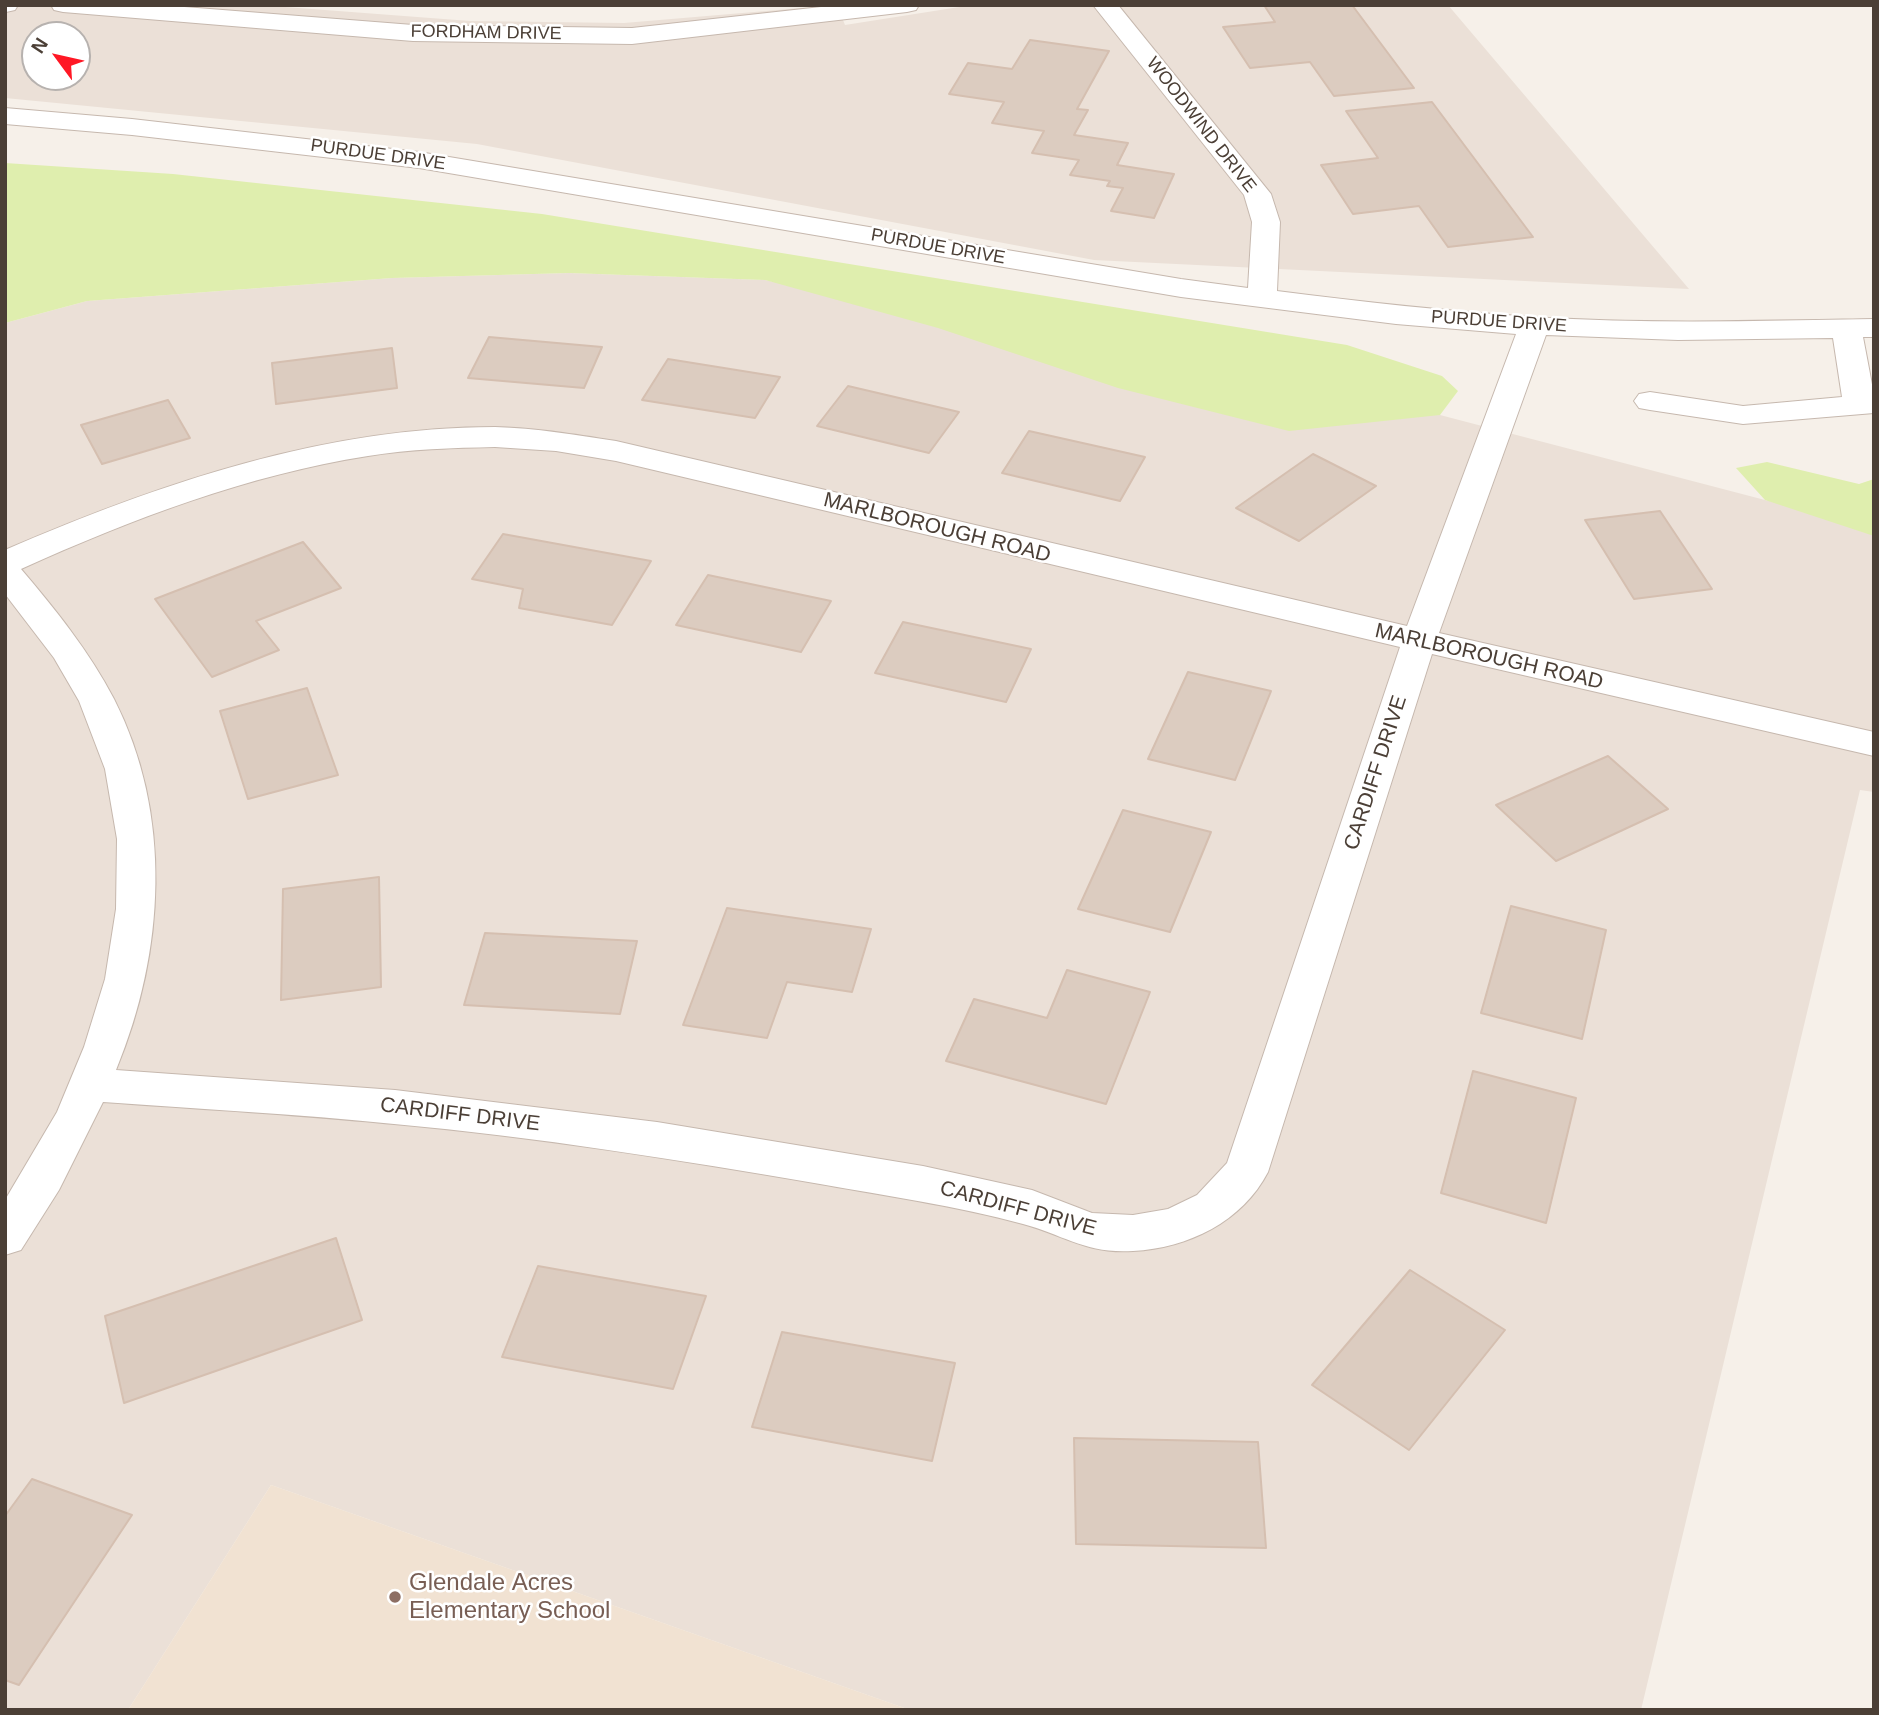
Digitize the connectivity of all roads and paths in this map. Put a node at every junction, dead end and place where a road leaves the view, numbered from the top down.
1 (64, 5) edge
2 (907, 5) edge
3 (1105, 5) edge
4 (436, 12) dead end
5 (401, 32) junction
6 (5, 116) edge
7 (1262, 300) junction
8 (1534, 326) junction
9 (1860, 328) edge
10 (1650, 401) dead end
11 (1866, 404) edge
12 (5, 563) edge
13 (5, 572) edge
14 (1419, 641) junction
15 (1874, 744) edge
16 (92, 1085) junction
17 (5, 1237) edge

1 - 5 street, FORDHAM DRIVE
2 - 5 street, FORDHAM DRIVE
3 - 7 street, WOODWIND DRIVE
4 - 5 street
6 - 7 street, PURDUE DRIVE
7 - 8 street, PURDUE DRIVE
8 - 9 street, PURDUE DRIVE
8 - 14 street, CARDIFF DRIVE
9 - 11 street
10 - 11 street
12 - 14 street, MARLBOROUGH ROAD
13 - 16 street
14 - 15 street, MARLBOROUGH ROAD
14 - 16 street, CARDIFF DRIVE
16 - 17 street

